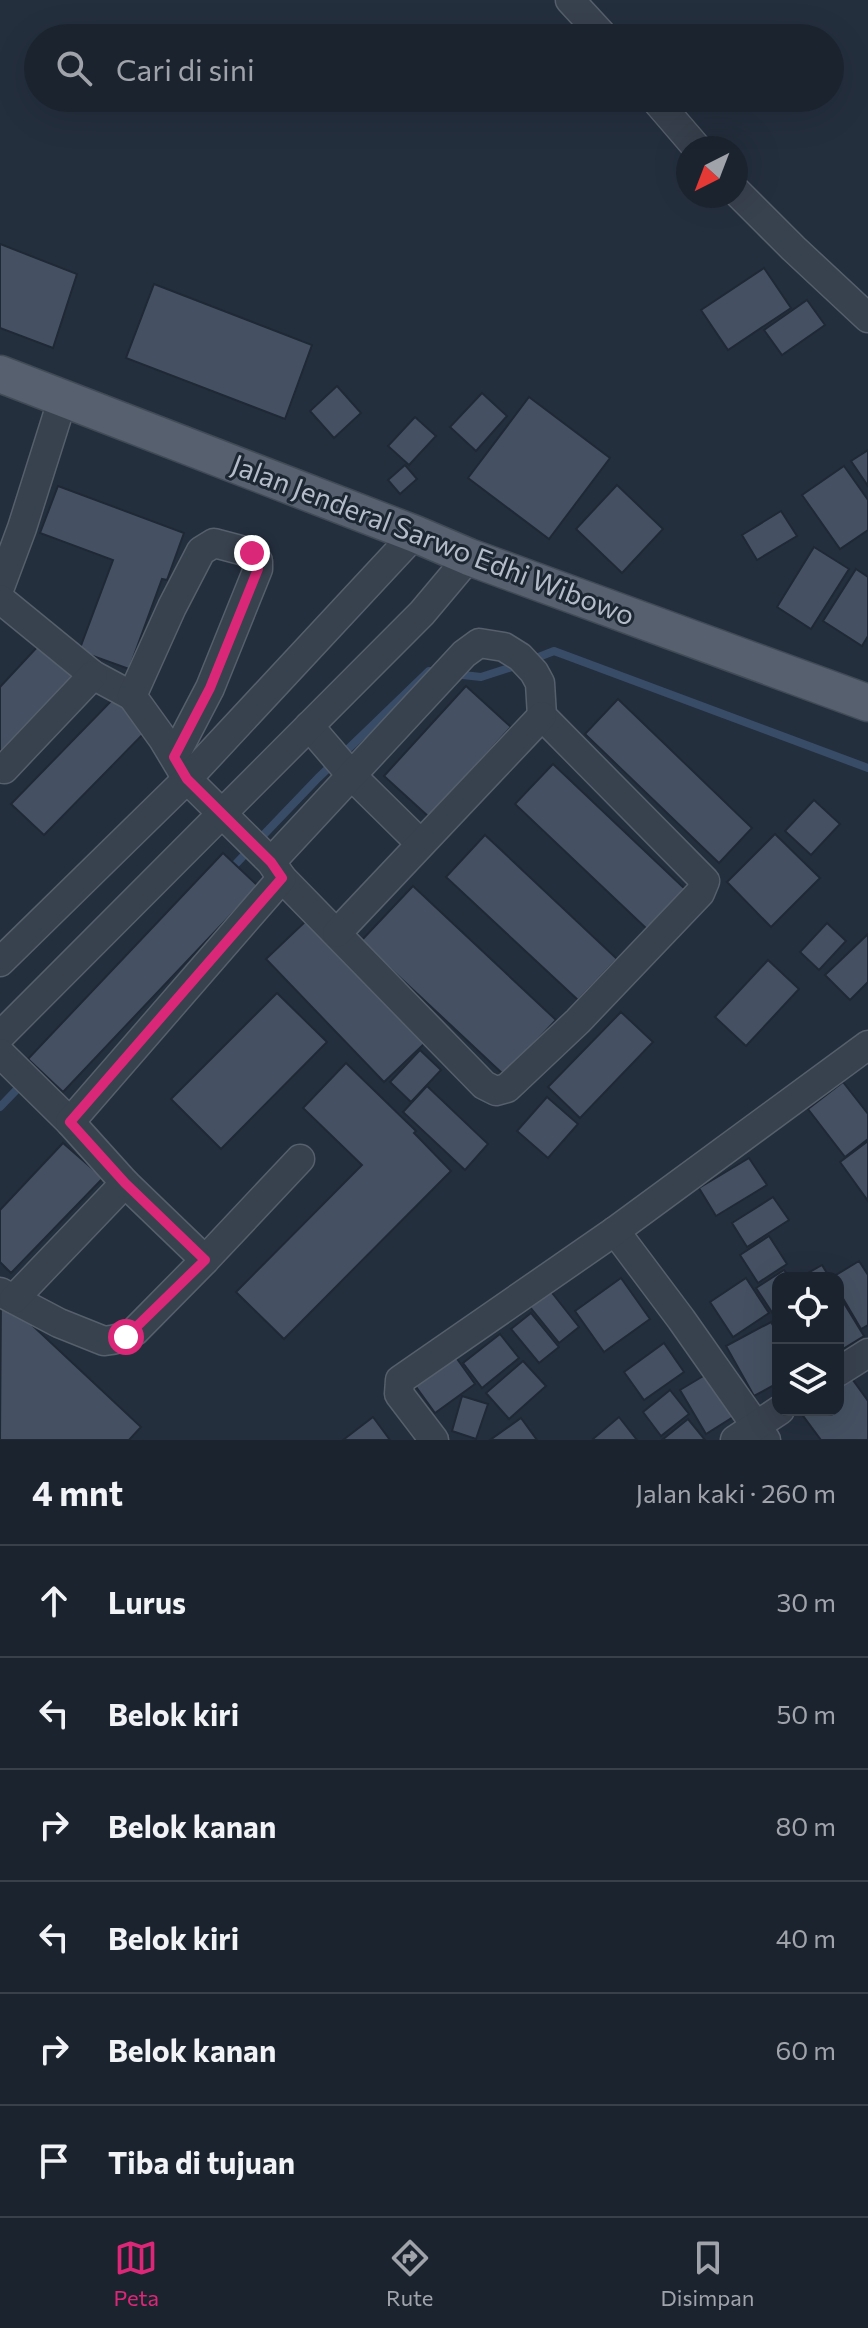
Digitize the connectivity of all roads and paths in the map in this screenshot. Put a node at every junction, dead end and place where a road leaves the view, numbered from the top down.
1 (570, 0) edge
2 (592, 24) edge
3 (666, 112) edge
4 (687, 136) edge
5 (748, 203) edge
6 (868, 318) edge
7 (0, 374) edge
8 (63, 398) junction
9 (415, 534) junction
10 (469, 557) junction
11 (0, 587) edge
12 (0, 599) edge
13 (93, 675) junction
14 (132, 696) junction
15 (868, 703) edge
16 (542, 716) junction
17 (309, 726) junction
18 (181, 768) junction
19 (4, 769) dead end
20 (352, 776) junction
21 (223, 813) junction
22 (420, 843) junction
23 (277, 870) junction
24 (337, 933) junction
25 (0, 962) edge
26 (0, 1036) edge
27 (866, 1050) edge
28 (0, 1053) edge
29 (70, 1122) junction
30 (300, 1159) dead end
31 (125, 1183) junction
32 (615, 1231) junction
33 (205, 1260) junction
34 (7, 1295) edge
35 (868, 1353) edge
36 (844, 1368) edge
37 (760, 1429) edge
38 (434, 1440) edge

1 - 2 street
3 - 4 street
5 - 6 street
7 - 8 main road, Jalan Jenderal Sarwo Edhi Wibowo
8 - 9 main road, Jalan Jenderal Sarwo Edhi Wibowo
8 - 11 street
9 - 10 main road, Jalan Jenderal Sarwo Edhi Wibowo
9 - 18 street
10 - 15 main road, Jalan Jenderal Sarwo Edhi Wibowo
10 - 17 street
12 - 13 street
13 - 14 street
13 - 19 street
14 - 18 street
14 - 18 street
16 - 20 street
16 - 22 street
16 - 24 street
17 - 20 street
17 - 21 street
18 - 21 street
18 - 25 street
20 - 22 street
20 - 23 street
21 - 23 street
21 - 26 street
22 - 24 street
23 - 24 street
23 - 29 street
27 - 32 street
28 - 29 street
29 - 31 street
30 - 33 street
31 - 33 street
31 - 34 street
32 - 37 street
32 - 38 street
33 - 34 street
35 - 36 street

